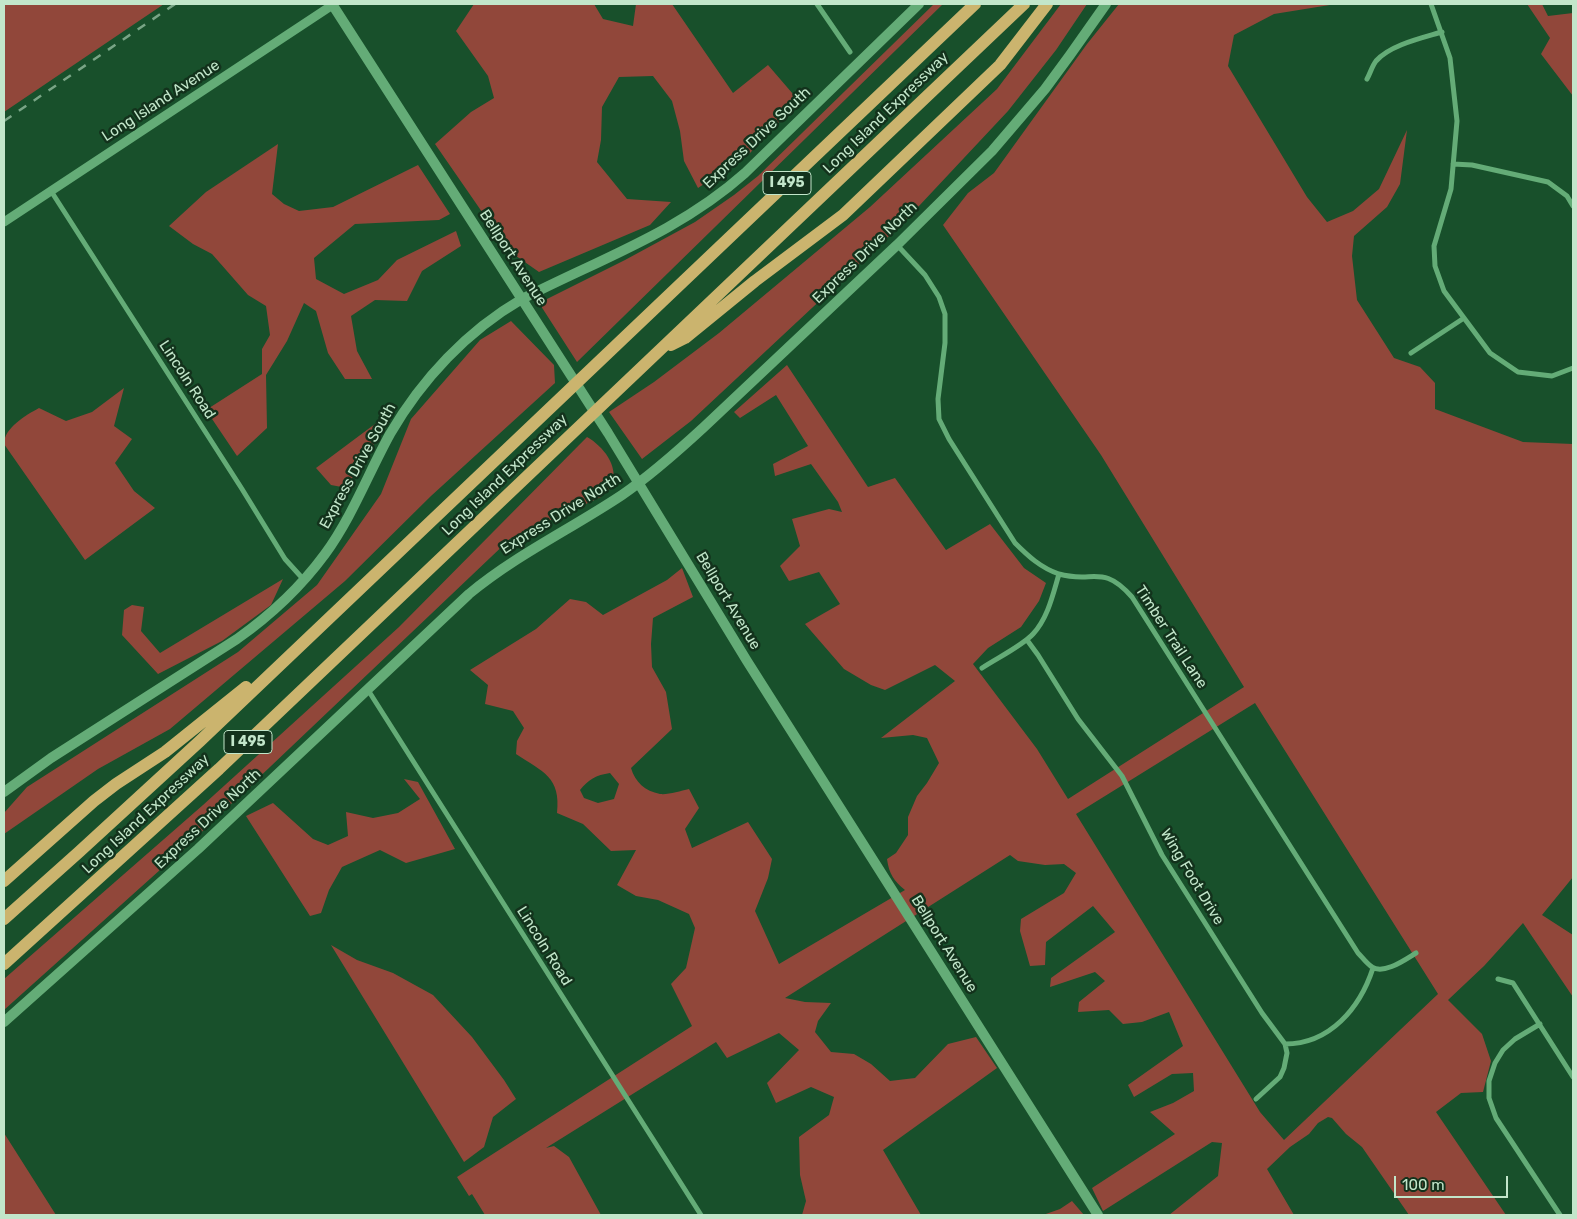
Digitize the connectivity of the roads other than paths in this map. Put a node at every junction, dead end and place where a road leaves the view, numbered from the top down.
1 (333, 4) edge
2 (817, 4) edge
3 (919, 4) edge
4 (975, 4) edge
5 (1024, 4) edge
6 (1047, 4) edge
7 (1106, 4) edge
8 (1431, 4) edge
9 (1442, 32) junction
10 (850, 52) dead end
11 (1367, 79) dead end
12 (1453, 164) junction
13 (51, 191) junction
14 (1573, 206) edge
15 (4, 222) edge
16 (896, 245) junction
17 (522, 299) junction
18 (1464, 318) junction
19 (657, 353) junction
20 (1411, 353) dead end
21 (1573, 368) edge
22 (639, 482) junction
23 (1059, 574) junction
24 (304, 580) junction
25 (1027, 640) junction
26 (289, 656) junction
27 (982, 668) dead end
28 (368, 689) junction
29 (4, 792) edge
30 (4, 880) edge
31 (4, 919) edge
32 (1416, 953) dead end
33 (4, 964) edge
34 (1373, 968) junction
35 (1498, 979) dead end
36 (4, 1022) edge
37 (1540, 1024) junction
38 (1285, 1044) junction
39 (1573, 1077) edge
40 (1256, 1099) dead end
41 (701, 1215) edge
42 (1098, 1215) edge
43 (1560, 1215) edge

1 - 13 street, Long Island Avenue
1 - 17 main road, Bellport Avenue
2 - 10 street
3 - 17 main road, Express Drive South
4 - 26 highway, Long Island Expressway / I 495
5 - 19 highway, Long Island Expressway / I 495
6 - 19 highway
7 - 16 main road, Express Drive North
8 - 9 street
9 - 11 street
9 - 12 street
12 - 14 street
12 - 18 street
13 - 15 street, Long Island Avenue
13 - 24 street, Lincoln Road
16 - 22 main road, Express Drive North
16 - 23 street, Timber Trail Lane
17 - 22 main road, Bellport Avenue
17 - 24 main road, Express Drive South
18 - 20 street
18 - 21 street
19 - 33 highway, Long Island Expressway / I 495
22 - 28 main road, Express Drive North
22 - 42 main road, Bellport Avenue
23 - 25 street
23 - 34 street, Timber Trail Lane
24 - 29 main road, Express Drive South
25 - 27 street
25 - 38 street, Wing Foot Drive
26 - 30 highway
26 - 31 highway, Long Island Expressway / I 495
28 - 36 main road, Express Drive North
28 - 41 street, Lincoln Road
32 - 34 street
34 - 38 street
35 - 37 street
37 - 39 street
37 - 43 street
38 - 40 street

